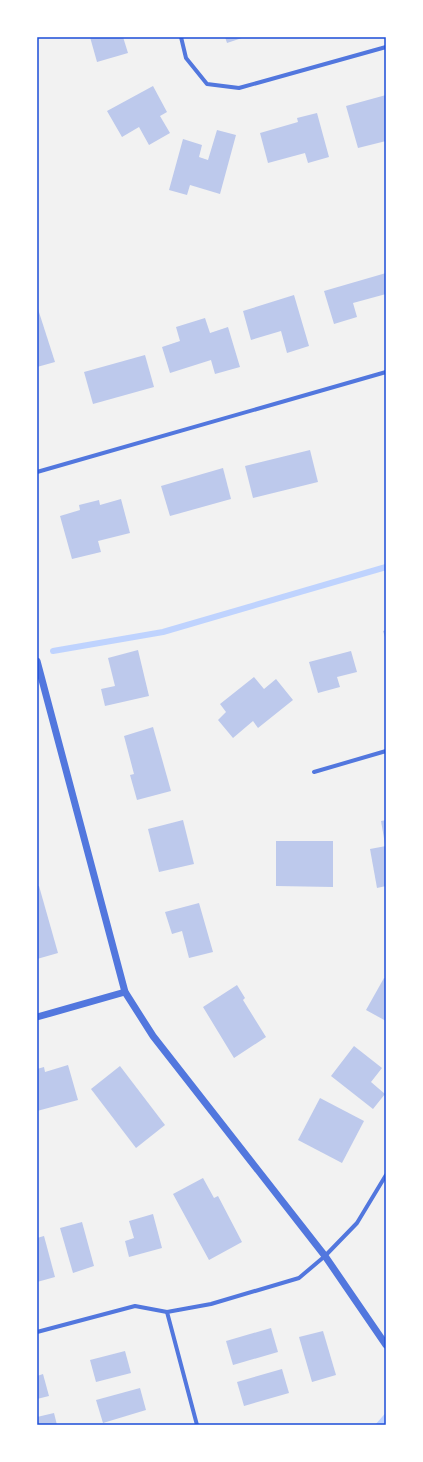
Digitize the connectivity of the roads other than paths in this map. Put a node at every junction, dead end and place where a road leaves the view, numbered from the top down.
1 (181, 37) edge
2 (386, 47) edge
3 (386, 372) edge
4 (37, 472) edge
5 (37, 661) edge
6 (386, 751) edge
7 (314, 772) dead end
8 (125, 992) junction
9 (37, 1017) edge
10 (386, 1176) edge
11 (325, 1256) junction
12 (167, 1312) junction
13 (37, 1332) edge
14 (386, 1345) edge
15 (197, 1425) edge

1 - 2 street
3 - 4 street
5 - 8 street
6 - 7 street
8 - 9 street
8 - 11 street
10 - 11 street
11 - 12 street
11 - 14 street
12 - 13 street
12 - 15 street

